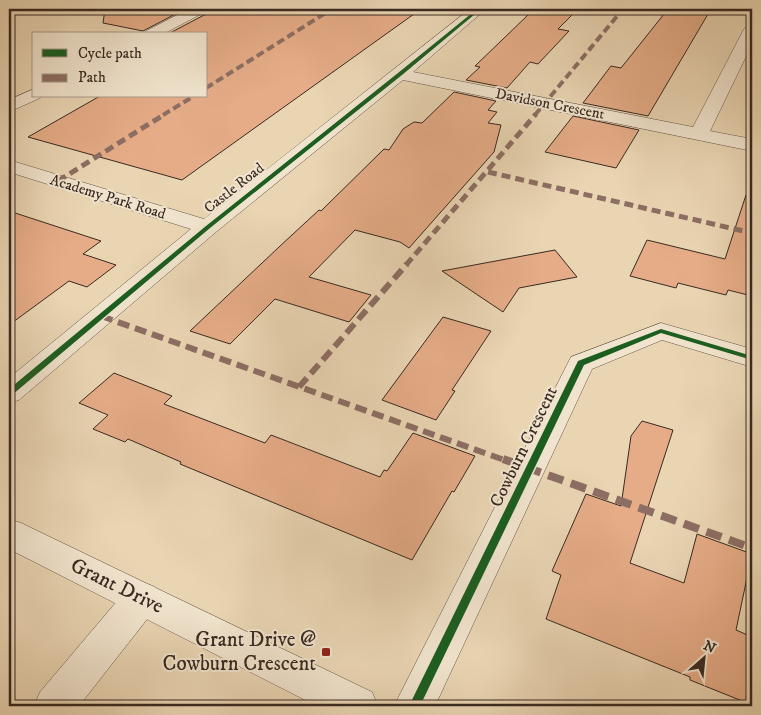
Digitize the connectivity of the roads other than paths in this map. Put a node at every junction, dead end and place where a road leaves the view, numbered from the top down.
1 (200, 9) edge
2 (479, 9) edge
3 (752, 29) edge
4 (156, 32) edge
5 (400, 74) junction
6 (32, 95) edge
7 (9, 106) edge
8 (699, 134) junction
9 (752, 145) edge
10 (9, 166) edge
11 (208, 227) junction
12 (752, 358) edge
13 (9, 393) edge
14 (9, 533) edge
15 (142, 598) junction
16 (54, 706) edge
17 (358, 706) edge
18 (414, 706) edge

1 - 4 street
2 - 5 street, Castle Road
3 - 8 street
5 - 8 street, Davidson Crescent
5 - 11 street, Castle Road
6 - 7 street
8 - 9 street, Davidson Crescent
10 - 11 street, Academy Park Road
11 - 13 street, Castle Road
12 - 18 street, Cowburn Crescent
14 - 15 street, Grant Drive
15 - 16 street
15 - 17 street, Grant Drive

